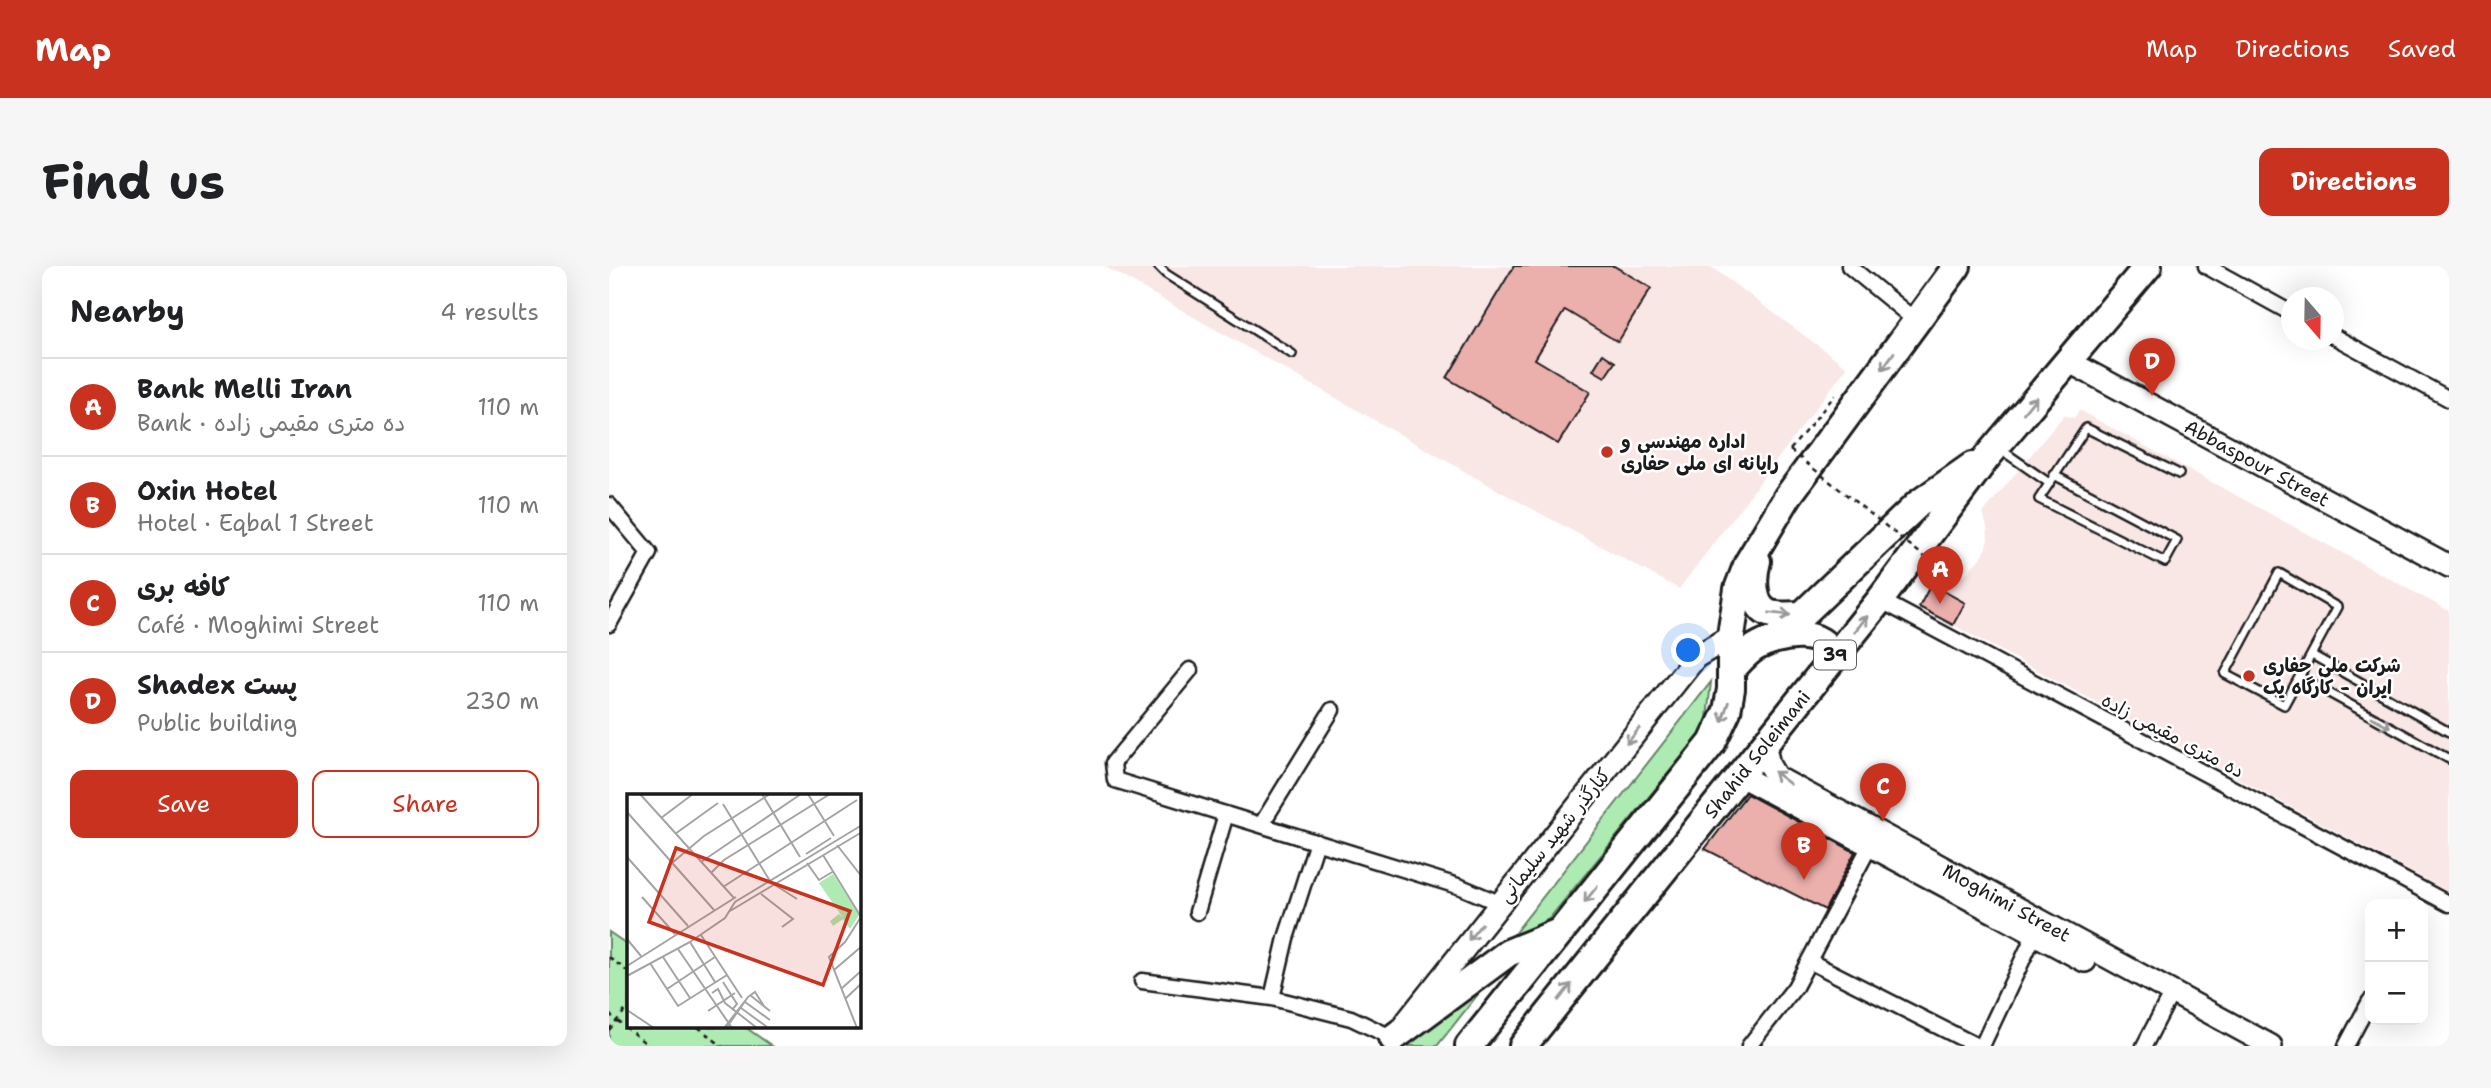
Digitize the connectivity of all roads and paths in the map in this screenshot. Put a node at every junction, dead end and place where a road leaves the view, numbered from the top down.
1 (1157, 266) edge
2 (1849, 266) edge
3 (1958, 266) edge
4 (2148, 266) edge
5 (2206, 266) edge
6 (2281, 307) edge
7 (1916, 321) junction
8 (2344, 342) edge
9 (1292, 354) dead end
10 (2067, 360) junction
11 (1841, 387) dead end
12 (2449, 399) edge
13 (1992, 452) junction
14 (2179, 474) dead end
15 (2055, 475) junction
16 (2049, 483) junction
17 (609, 505) edge
18 (1764, 539) junction
19 (1930, 561) dead end
20 (2449, 566) edge
21 (1880, 600) junction
22 (609, 624) edge
23 (1731, 636) junction
24 (2312, 656) junction
25 (1832, 659) junction
26 (1190, 670) dead end
27 (1731, 670) junction
28 (2300, 677) junction
29 (1332, 710) dead end
30 (2449, 732) edge
31 (1764, 743) junction
32 (2449, 759) edge
33 (1739, 775) junction
34 (1226, 814) junction
35 (1261, 825) junction
36 (1874, 839) junction
37 (1317, 842) junction
38 (2426, 899) edge
39 (2428, 899) edge
40 (1499, 904) junction
41 (2449, 904) edge
42 (1197, 912) dead end
43 (2037, 927) junction
44 (1561, 932) junction
45 (609, 957) edge
46 (1809, 961) junction
47 (627, 971) edge
48 (1142, 981) dead end
49 (1272, 998) junction
50 (2169, 998) junction
51 (627, 1008) edge
52 (2365, 1010) edge
53 (609, 1014) edge
54 (617, 1020) junction
55 (699, 1028) edge
56 (609, 1030) edge
57 (1390, 1042) edge
58 (649, 1046) edge
59 (722, 1046) edge
60 (1469, 1046) edge
61 (1523, 1046) edge
62 (1749, 1046) edge
63 (1980, 1046) edge
64 (2144, 1046) edge
65 (2242, 1046) edge
66 (2271, 1046) edge
67 (2346, 1046) edge

1 - 9 lane
2 - 7 street
3 - 7 highway, Shahid Soleimani
4 - 10 highway, Shahid Soleimani / 39
5 - 6 street
7 -> 18 highway, Shahid Soleimani
8 - 12 street
13 -> 10 highway, Shahid Soleimani / 39
10 - 20 main road, Abbaspour Street
11 - 19 path, bridge
13 - 16 lane
18 -> 13 highway
13 - 21 highway, Shahid Soleimani / 39
14 - 15 lane
15 - 16 lane
15 - 16 lane
17 - 22 street
18 - 23 highway, Shahid Soleimani
25 -> 21 highway, Shahid Soleimani / 39
21 - 38 street, ده متری مقیمی زاده
23 - 27 highway, Shahid Soleimani
23 -> 40 main road, کنارگذر شهید سلیمانی
24 - 28 lane
24 - 28 lane
24 - 30 lane
25 - 27 highway
25 - 31 highway, Shahid Soleimani / 39
26 - 34 street
27 -> 44 highway, Shahid Soleimani
28 -> 32 lane
29 - 35 street
31 - 33 highway, Shahid Soleimani / 39
36 -> 31 main road, Moghimi Street
33 - 36 main road, Moghimi Street
61 -> 33 highway, Shahid Soleimani / 39
34 - 35 street
34 - 42 street
35 - 37 street
36 - 43 main road, Moghimi Street
36 - 46 street
37 - 40 street
37 - 49 street
39 - 41 street, ده متری مقیمی زاده
40 -> 57 main road, کنارگذر شهید سلیمانی
43 - 50 main road, Moghimi Street
43 - 63 street
44 - 57 highway
44 - 60 highway, Shahid Soleimani
45 - 47 path
46 - 62 street
46 - 63 street
48 - 49 street
49 - 57 street
50 - 64 street
50 - 65 main road, Moghimi Street
50 - 66 main road, Moghimi Street
51 - 54 path
52 - 67 street
53 - 54 path
54 - 56 path
54 - 58 path
55 - 59 path

